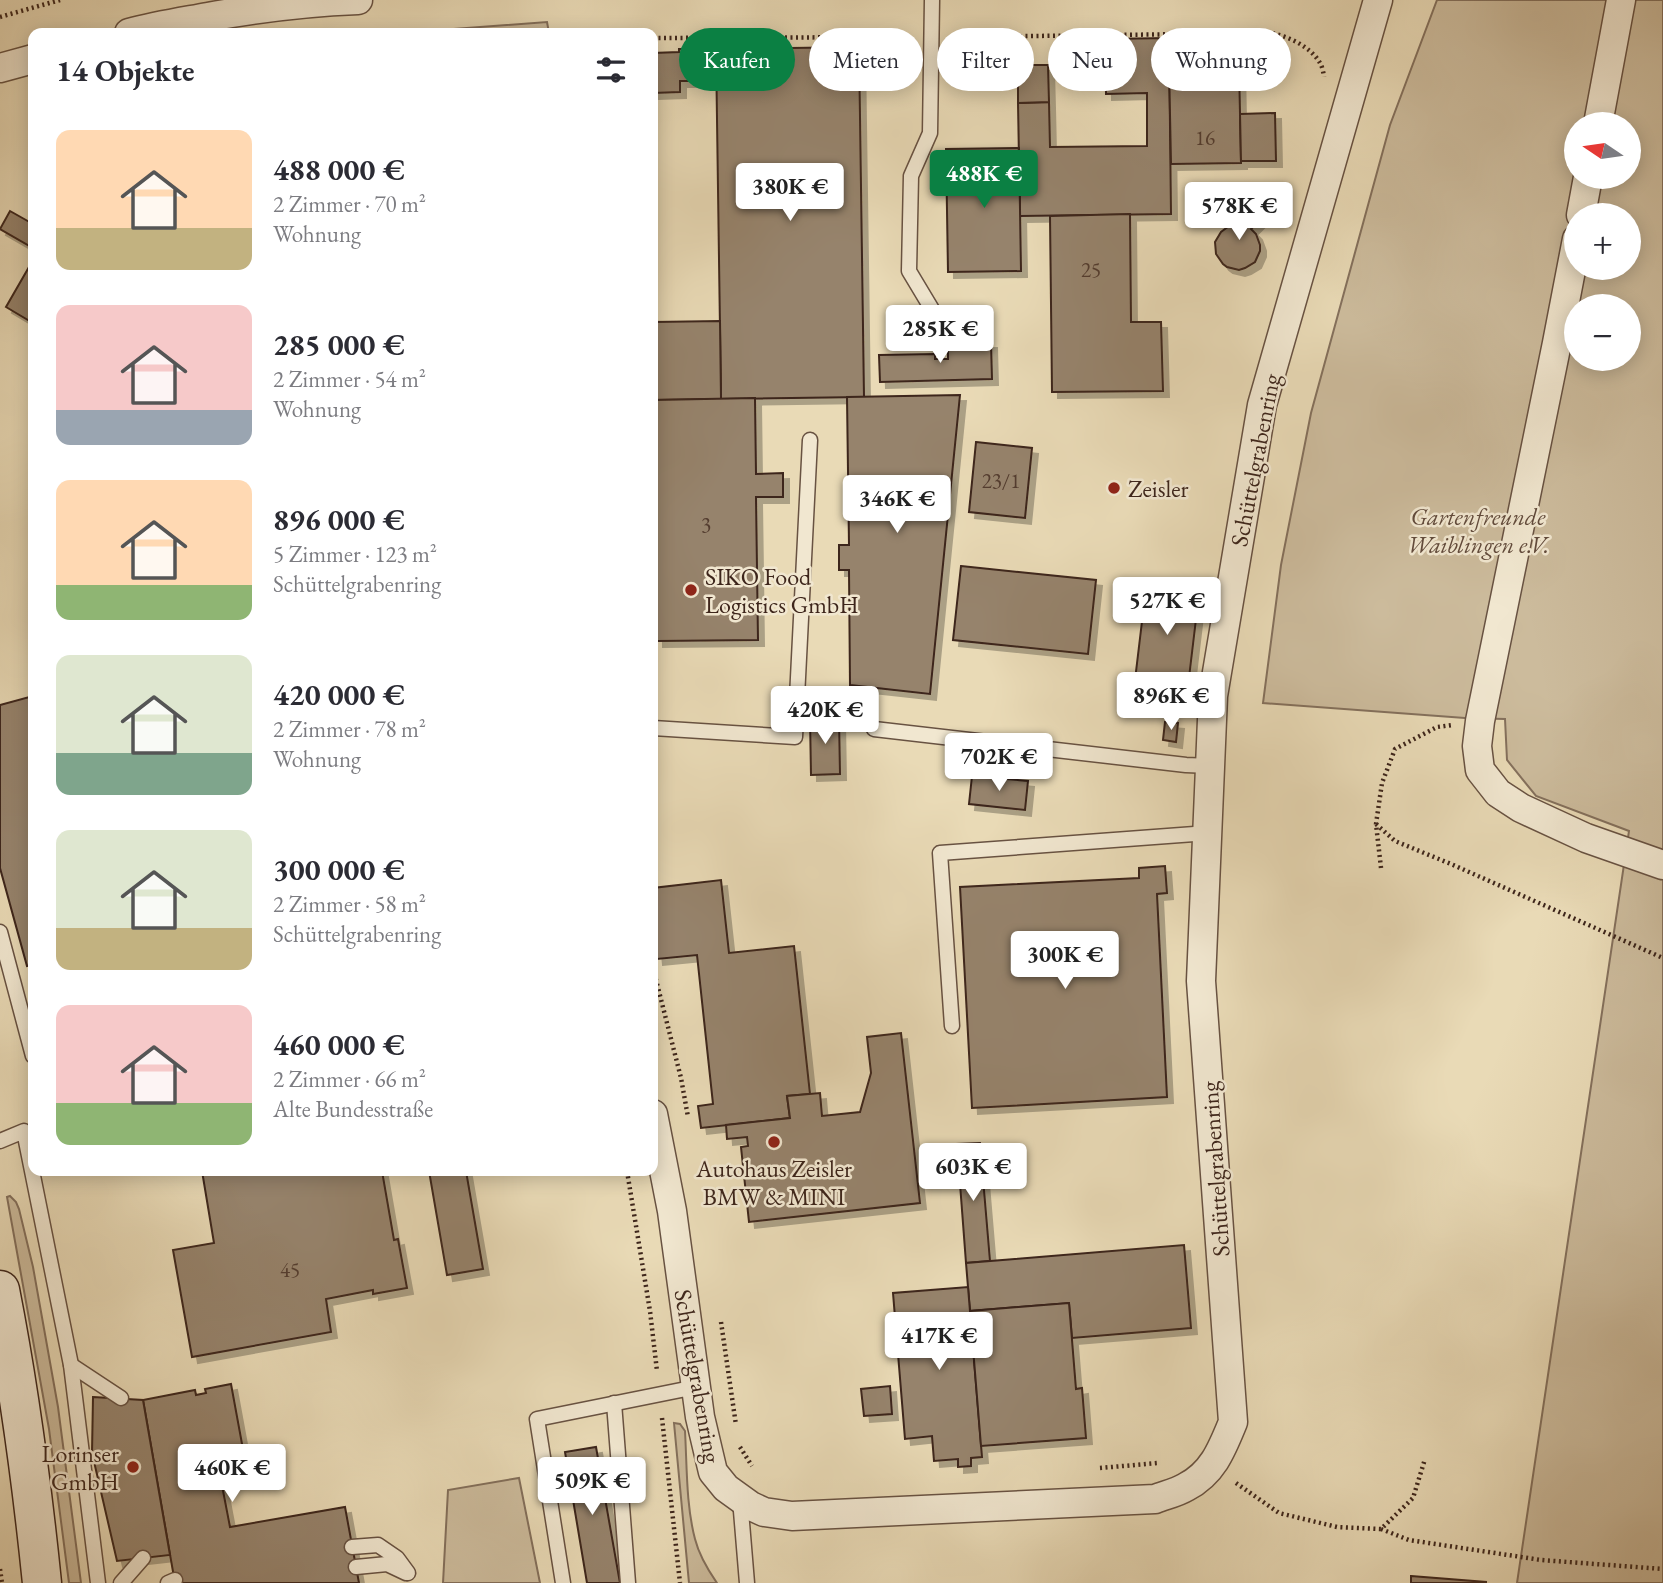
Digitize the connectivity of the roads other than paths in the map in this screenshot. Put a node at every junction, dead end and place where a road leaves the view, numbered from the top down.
1 (358, 0) edge
2 (932, 0) edge
3 (1378, 0) edge
4 (1621, 0) edge
5 (240, 15) edge
6 (148, 28) edge
7 (28, 60) edge
8 (0, 68) edge
9 (1600, 112) edge
10 (1569, 280) edge
11 (970, 320) dead end
12 (810, 440) dead end
13 (658, 727) edge
14 (874, 729) dead end
15 (1210, 766) junction
16 (1208, 833) junction
17 (1663, 865) edge
18 (0, 932) edge
19 (952, 1026) dead end
20 (28, 1037) edge
21 (28, 1129) edge
22 (658, 1140) edge
23 (0, 1141) edge
24 (37, 1176) edge
25 (0, 1290) edge
26 (71, 1365) junction
27 (696, 1387) junction
28 (121, 1398) dead end
29 (614, 1403) junction
30 (740, 1499) junction
31 (352, 1547) dead end
32 (143, 1558) dead end
33 (356, 1567) dead end
34 (409, 1578) edge
35 (42, 1583) edge
36 (98, 1583) edge
37 (121, 1583) edge
38 (563, 1583) edge
39 (628, 1583) edge
40 (747, 1583) edge

1 - 5 street
2 - 11 lane
3 - 15 street, Schüttelgrabenring
4 - 9 street
5 - 6 street
7 - 8 street
10 - 17 street
12 - 13 lane
14 - 15 lane
15 - 16 street, Schüttelgrabenring
16 - 19 lane
16 - 30 street, Schüttelgrabenring
18 - 20 lane
21 - 23 lane
22 - 27 street, Schüttelgrabenring
24 - 26 lane
25 - 35 main road
26 - 28 lane
26 - 36 lane
27 - 29 lane
27 - 30 street, Schüttelgrabenring
29 - 38 lane
29 - 39 lane
30 - 40 lane
31 - 34 lane
32 - 37 lane
33 - 34 lane

